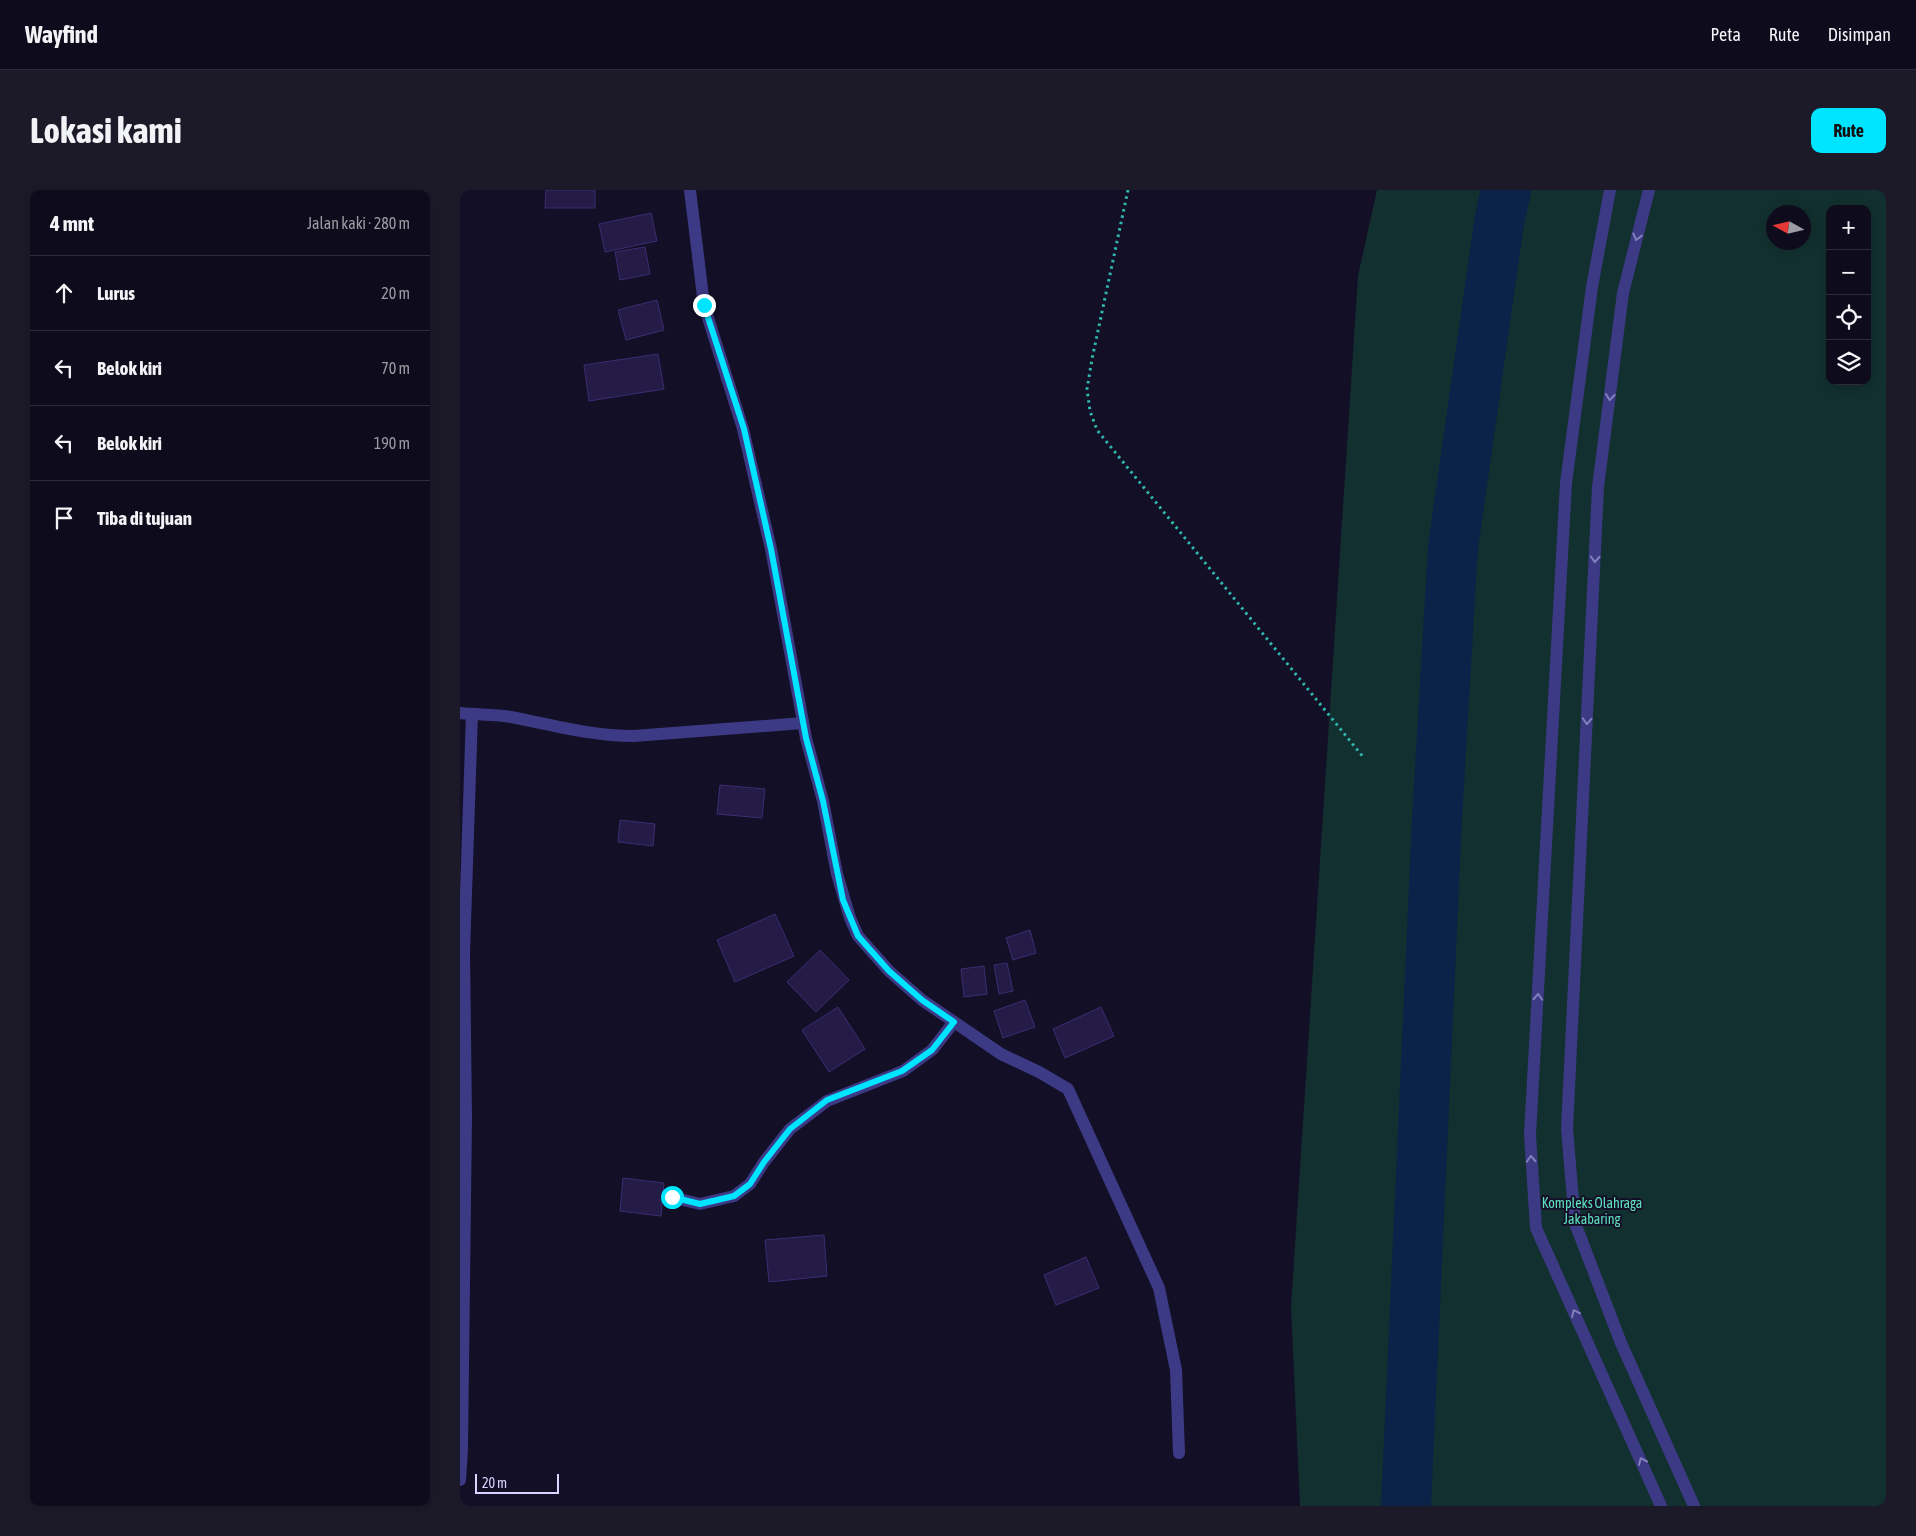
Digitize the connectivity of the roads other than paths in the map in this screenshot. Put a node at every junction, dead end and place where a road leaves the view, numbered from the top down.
1 (690, 190) edge
2 (1610, 190) edge
3 (1649, 190) edge
4 (466, 713) edge
5 (803, 723) junction
6 (954, 1022) junction
7 (672, 1197) dead end
8 (1179, 1453) dead end
9 (460, 1480) edge
10 (1661, 1506) edge
11 (1694, 1506) edge

1 - 5 street
10 -> 2 street
3 -> 11 street
4 - 5 street
4 - 9 street
5 - 6 street
6 - 7 street
6 - 8 street

